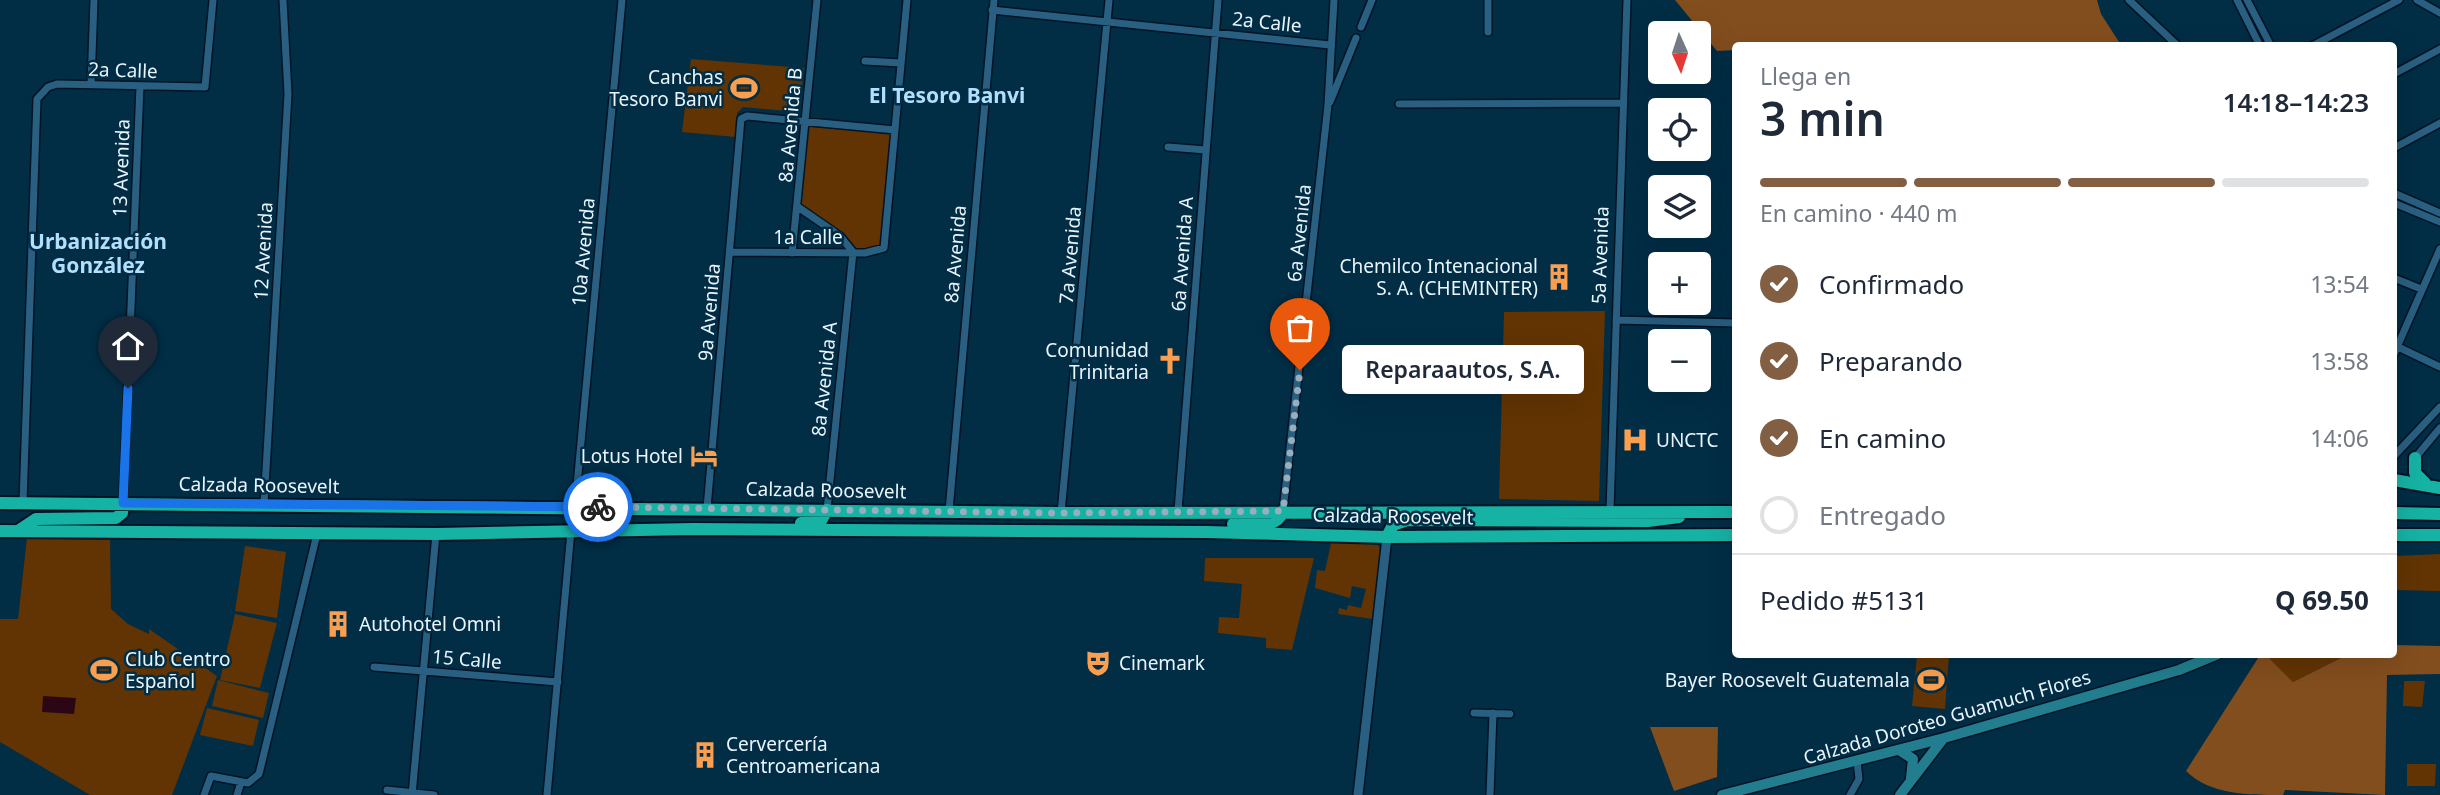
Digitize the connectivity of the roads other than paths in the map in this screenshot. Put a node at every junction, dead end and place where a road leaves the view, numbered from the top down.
1 (94, 0) edge
2 (213, 0) edge
3 (283, 0) edge
4 (622, 0) edge
5 (817, 0) edge
6 (907, 0) edge
7 (993, 0) edge
8 (1110, 0) edge
9 (1218, 0) edge
10 (1334, 0) edge
11 (1372, 0) edge
12 (1488, 0) edge
13 (1627, 0) edge
14 (2129, 0) edge
15 (2237, 0) edge
16 (2258, 0) edge
17 (2399, 0) edge
18 (2417, 0) edge
19 (2248, 2) edge
20 (992, 10) junction
21 (2440, 13) edge
22 (1108, 21) junction
23 (1361, 27) dead end
24 (1215, 33) junction
25 (1488, 33) dead end
26 (1356, 37) dead end
27 (2174, 42) edge
28 (2258, 42) edge
29 (2269, 42) edge
30 (2320, 42) edge
31 (1330, 45) junction
32 (2440, 49) edge
33 (865, 61) dead end
34 (901, 63) junction
35 (2397, 72) edge
36 (91, 84) junction
37 (140, 86) junction
38 (1622, 103) junction
39 (1399, 104) dead end
40 (1328, 106) junction
41 (805, 123) junction
42 (2440, 123) edge
43 (895, 130) junction
44 (2397, 146) edge
45 (1168, 147) dead end
46 (1206, 150) junction
47 (2397, 194) edge
48 (2397, 204) edge
49 (798, 207) junction
50 (2440, 213) edge
51 (2440, 222) edge
52 (2440, 249) edge
53 (731, 252) junction
54 (792, 253) junction
55 (853, 253) junction
56 (2397, 279) edge
57 (2421, 289) junction
58 (1616, 320) junction
59 (1732, 323) edge
60 (2397, 344) edge
61 (2397, 350) edge
62 (2440, 367) edge
63 (2440, 408) edge
64 (2440, 428) edge
65 (2397, 453) edge
66 (2416, 458) joint
67 (2397, 480) edge
68 (2425, 483) junction
69 (2440, 488) edge
70 (23, 502) junction
71 (0, 503) edge
72 (123, 503) junction
73 (264, 504) junction
74 (575, 507) junction
75 (707, 508) junction
76 (827, 510) junction
77 (1610, 510) junction
78 (924, 511) junction
79 (949, 511) junction
80 (1283, 511) junction
81 (1704, 511) junction
82 (1178, 512) junction
83 (1732, 512) edge
84 (1061, 513) junction
85 (2397, 513) edge
86 (2440, 513) edge
87 (693, 529) junction
88 (0, 531) edge
89 (18, 531) junction
90 (571, 531) junction
91 (829, 531) junction
92 (1206, 532) junction
93 (317, 534) junction
94 (436, 534) junction
95 (1732, 535) edge
96 (2397, 535) edge
97 (2440, 535) edge
98 (1387, 537) junction
99 (2208, 658) edge
100 (374, 667) dead end
101 (424, 671) junction
102 (558, 682) junction
103 (1474, 713) dead end
104 (1493, 713) junction
105 (1510, 713) dead end
106 (1944, 738) junction
107 (1898, 750) junction
108 (1857, 761) junction
109 (241, 782) junction
110 (1910, 782) junction
111 (387, 790) dead end
112 (412, 794) edge
113 (204, 795) edge
114 (237, 795) edge
115 (434, 795) edge
116 (547, 795) edge
117 (1358, 795) edge
118 (1490, 795) edge
119 (1723, 795) edge
120 (1850, 795) edge
121 (1900, 795) edge

1 - 36 street
2 - 37 street, 2a Calle
3 - 73 street, 12 Avenida
4 - 74 street, 10a Avenida
5 - 41 street, 8a Avenida B
6 - 34 street
7 - 20 street, 8a Avenida
8 - 22 street, 7a Avenida
9 - 24 street, 6a Avenida A
10 - 31 street, 6a Avenida
11 - 23 street
12 - 25 street
13 - 38 street, 5a Avenida
14 - 27 street
15 - 28 street
16 - 19 street
17 - 30 street
18 - 21 street
19 - 29 street
20 - 22 street, 2a Calle
20 - 79 street, 8a Avenida
22 - 24 street, 2a Calle
22 - 84 street, 7a Avenida
24 - 31 street, 2a Calle
24 - 46 street, 6a Avenida A
26 - 40 street
31 - 40 street, 6a Avenida
32 - 35 street
33 - 34 street
34 - 43 street
36 - 37 street, 2a Calle
36 - 70 street, 2a Calle
37 - 72 street, 13 Avenida
38 - 39 street
38 - 58 street, 5a Avenida
40 - 80 street, 6a Avenida
41 - 43 street
41 - 49 street, 8a Avenida B
41 - 53 street, 9a Avenida
42 - 44 street
43 - 55 street, 1a Calle
45 - 46 street
46 - 82 street, 6a Avenida A
47 - 50 street
48 - 51 street
49 - 54 street, 8a Avenida B
49 - 55 street
52 - 57 street
53 - 54 street, 1a Calle
53 - 75 street, 9a Avenida
54 - 55 street, 1a Calle
55 - 76 street, 8a Avenida A
56 - 57 street
57 - 60 street
58 - 59 street
58 - 77 street, 5a Avenida
61 - 62 street
63 - 65 street
64 - 66 street
66 - 68 highway
67 - 68 highway
68 - 69 highway
70 - 71 highway, Calzada Roosevelt
70 - 72 highway, Calzada Roosevelt
72 - 73 highway, Calzada Roosevelt
72 - 89 highway
73 - 74 highway, Calzada Roosevelt
74 - 75 highway, Calzada Roosevelt
75 - 76 highway, Calzada Roosevelt
76 - 78 highway, Calzada Roosevelt
76 - 87 highway
77 - 80 highway, Calzada Roosevelt
77 - 81 highway, Calzada Roosevelt
78 - 79 highway, Calzada Roosevelt
78 - 91 highway
79 - 84 highway, Calzada Roosevelt
80 - 82 highway, Calzada Roosevelt
80 - 92 highway
81 - 83 highway, Calzada Roosevelt
81 - 98 highway
82 - 84 highway, Calzada Roosevelt
85 - 86 highway
87 - 90 highway, Calzada Roosevelt
87 - 91 highway, Calzada Roosevelt
88 - 89 highway, Calzada Roosevelt
89 - 93 highway, Calzada Roosevelt
90 - 94 highway, Calzada Roosevelt
90 - 102 street
91 - 92 highway, Calzada Roosevelt
92 - 98 highway, Calzada Roosevelt
93 - 94 highway, Calzada Roosevelt
93 - 109 street
94 - 101 street
95 - 98 highway, Calzada Roosevelt
96 - 97 highway
98 - 117 street
99 - 106 main road, Calzada Doroteo Guamuch Flores
100 - 101 street, 15 Calle
101 - 102 street, 15 Calle
101 - 112 street
102 - 116 street
103 - 104 street
104 - 105 street
104 - 118 street
106 - 107 main road, Calzada Doroteo Guamuch Flores
106 - 110 main road
107 - 108 main road, Calzada Doroteo Guamuch Flores
107 - 110 main road
108 - 119 main road, Calzada Doroteo Guamuch Flores
108 - 120 street
109 - 113 street
109 - 114 street
110 - 121 main road
111 - 112 street
112 - 115 street

